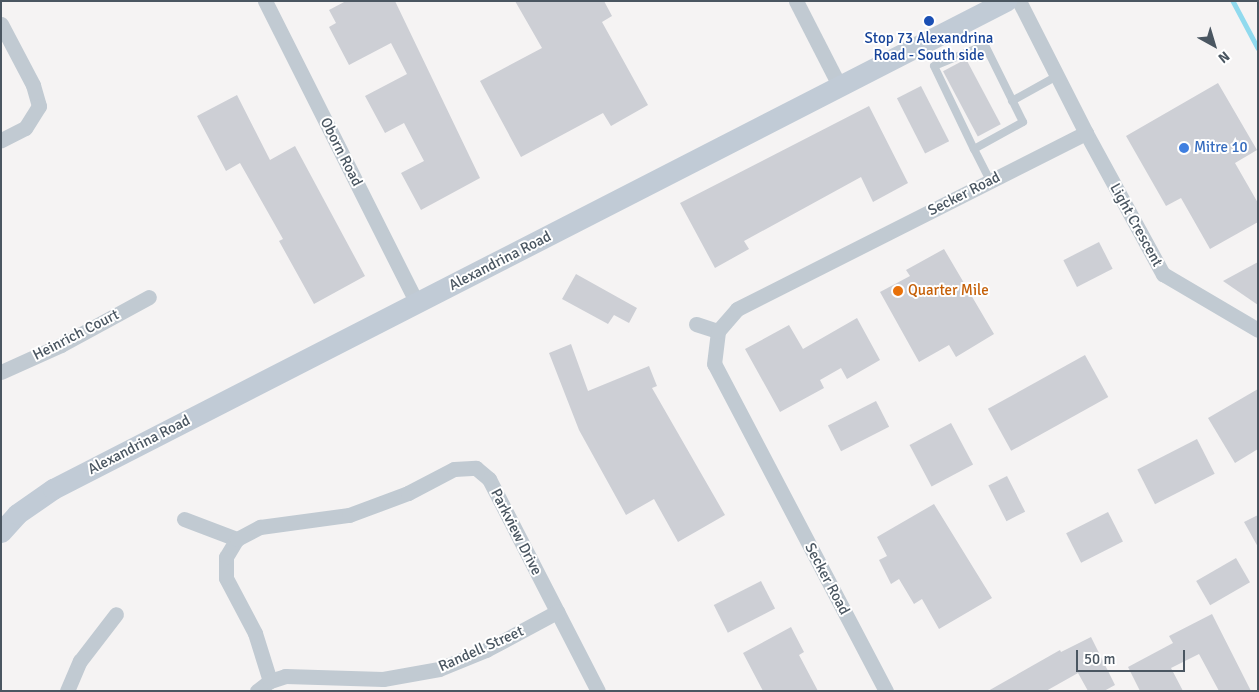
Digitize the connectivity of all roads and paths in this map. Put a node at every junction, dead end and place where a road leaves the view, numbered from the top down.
1 (265, 1) edge
2 (796, 1) edge
3 (1006, 1) edge
4 (1019, 1) edge
5 (1, 24) edge
6 (1057, 76) junction
7 (840, 87) junction
8 (1012, 101) junction
9 (1086, 133) junction
10 (1, 140) edge
11 (974, 149) junction
12 (990, 181) junction
13 (149, 297) dead end
14 (417, 303) junction
15 (696, 324) dead end
16 (1258, 330) edge
17 (718, 331) junction
18 (1, 372) edge
19 (184, 519) dead end
20 (1, 532) edge
21 (238, 538) junction
22 (557, 612) junction
23 (116, 614) dead end
24 (270, 681) junction
25 (67, 691) edge
26 (257, 691) edge
27 (598, 691) edge
28 (886, 691) edge

1 - 14 street, Oborn Road
2 - 7 street
3 - 7 main road, Alexandrina Road
4 - 6 street
5 - 10 street
6 - 8 lane
6 - 9 street
7 - 14 main road, Alexandrina Road
8 - 11 lane
8 - 11 lane
9 - 12 street, Secker Road
9 - 16 street, Light Crescent
11 - 12 lane
12 - 17 street, Secker Road
13 - 18 street, Heinrich Court
14 - 20 main road, Alexandrina Road
15 - 17 street
17 - 28 street, Secker Road
19 - 21 street
21 - 22 street, Parkview Drive
21 - 24 street
22 - 24 street, Randell Street
22 - 27 street, Parkview Drive
23 - 25 street
24 - 26 street, Randell Street

